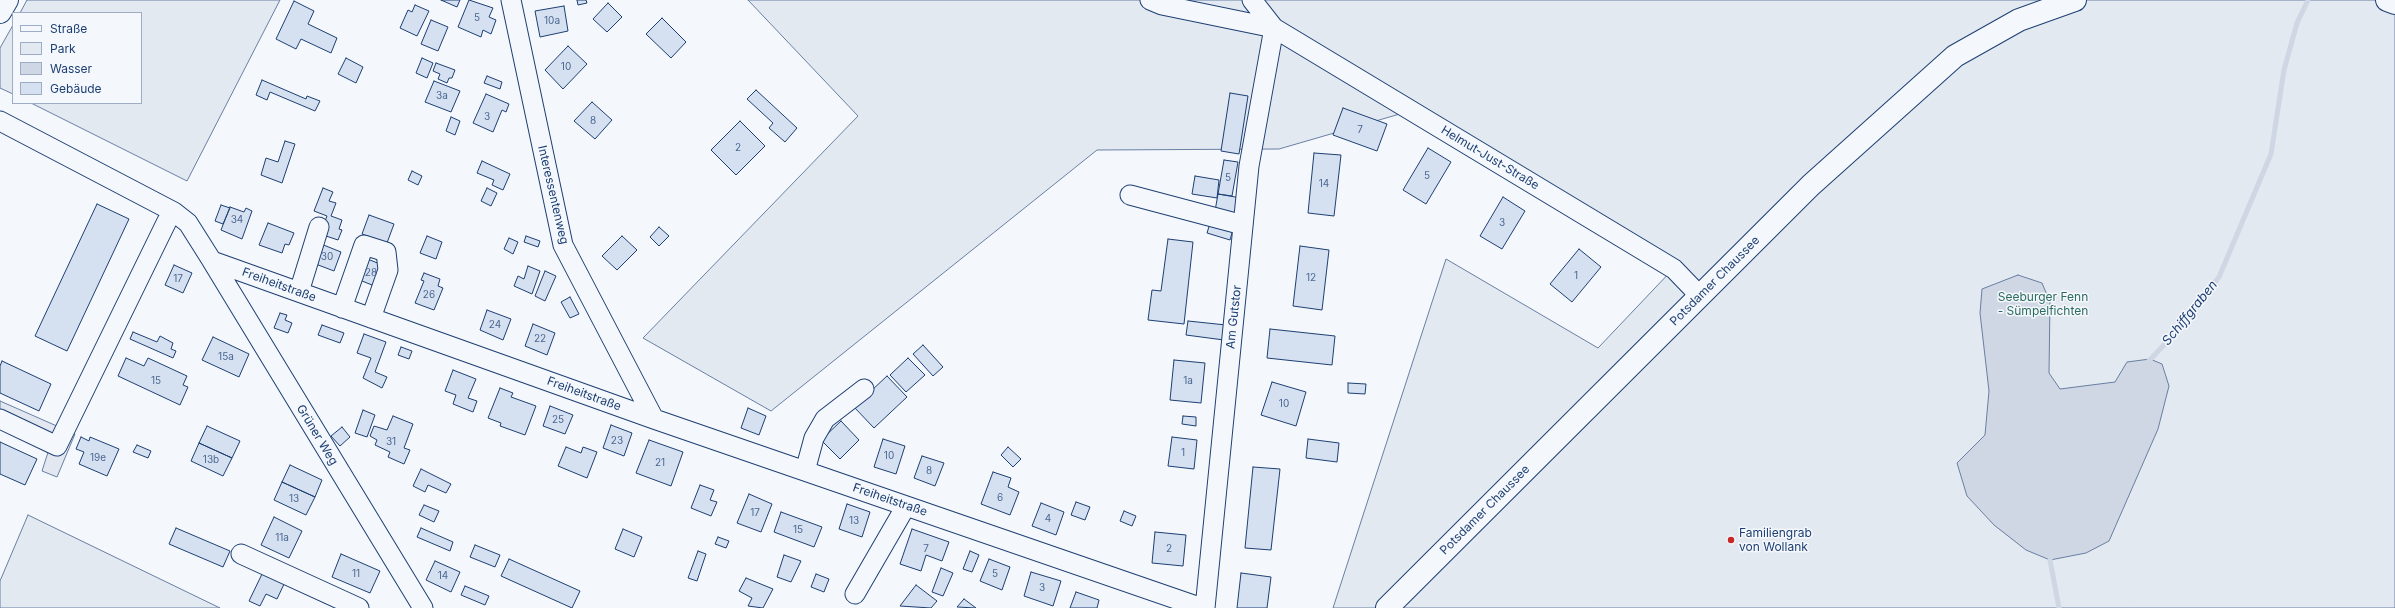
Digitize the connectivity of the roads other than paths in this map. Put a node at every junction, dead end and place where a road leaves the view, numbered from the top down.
1 (7, 0) edge
2 (511, 0) edge
3 (1150, 0) edge
4 (1252, 0) edge
5 (2075, 0) edge
6 (2388, 0) edge
7 (2395, 3) edge
8 (0, 12) edge
9 (1274, 28) junction
10 (0, 121) edge
11 (1130, 195) dead end
12 (174, 212) junction
13 (1243, 225) junction
14 (319, 227) dead end
15 (212, 261) junction
16 (299, 292) junction
17 (1700, 296) junction
18 (342, 308) junction
19 (371, 318) junction
20 (864, 389) dead end
21 (654, 419) junction
22 (0, 420) edge
23 (805, 471) junction
24 (906, 506) junction
25 (241, 554) dead end
26 (855, 594) dead end
27 (358, 608) edge
28 (423, 608) edge
29 (1204, 608) edge
30 (1387, 608) edge

1 - 8 main road
2 - 21 street, Interessentenweg
3 - 9 street
4 - 9 street
5 - 17 main road, Potsdamer Chaussee
6 - 7 main road
9 - 13 street, Am Gutstor
9 - 17 street, Helmut-Just-Straße
10 - 12 street
11 - 13 street
12 - 15 street
12 - 22 street
13 - 29 street, Am Gutstor
14 - 16 street
15 - 16 street, Freiheitstraße
15 - 28 street, Grüner Weg
16 - 18 street, Freiheitstraße
17 - 30 main road, Potsdamer Chaussee
18 - 19 street, Freiheitstraße
18 - 19 street
19 - 21 street, Freiheitstraße
20 - 23 street
21 - 23 street, Freiheitstraße
23 - 24 street, Freiheitstraße
24 - 26 street
24 - 29 street, Freiheitstraße
25 - 27 street

